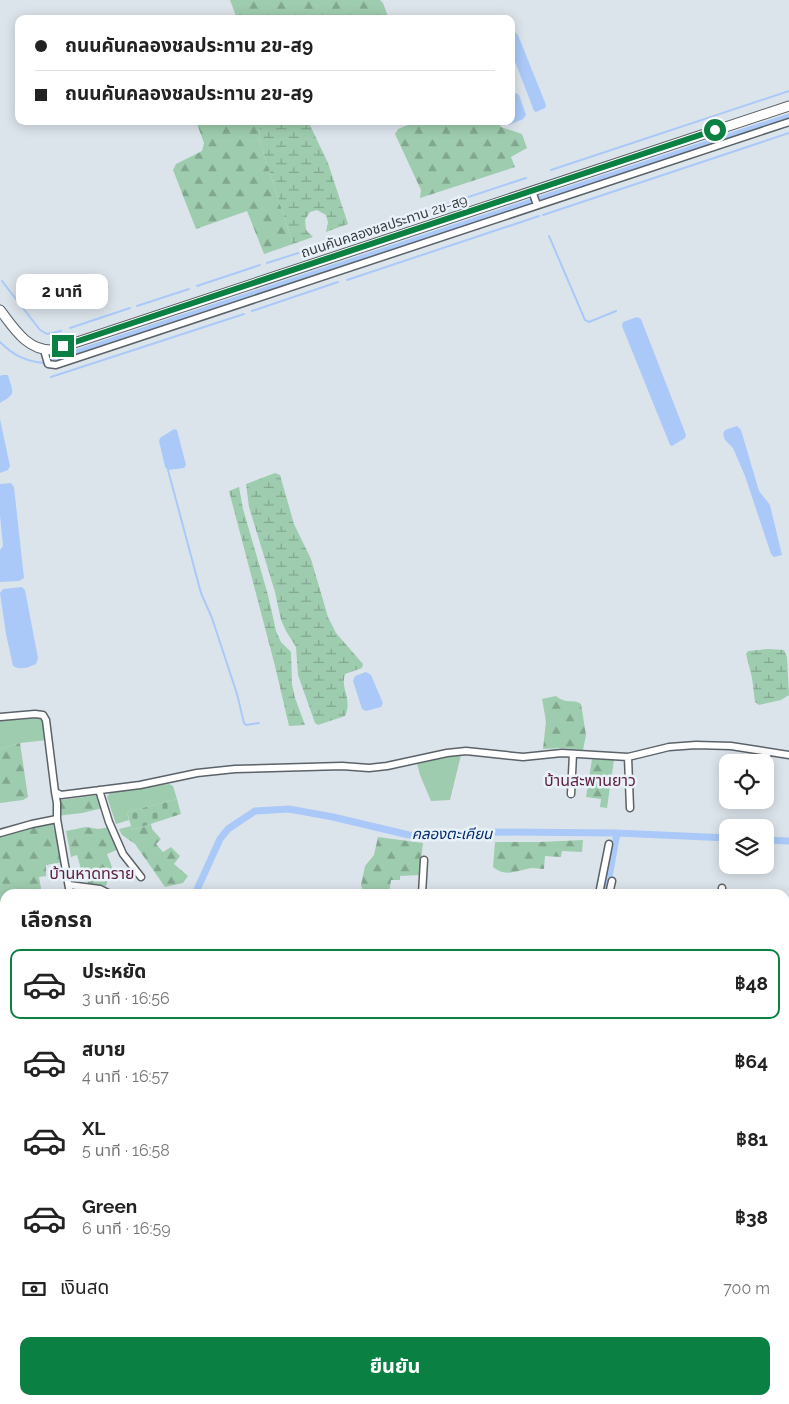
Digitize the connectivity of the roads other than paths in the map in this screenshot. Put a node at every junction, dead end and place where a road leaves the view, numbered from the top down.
1 (789, 106) edge
2 (789, 122) edge
3 (533, 193) junction
4 (537, 204) junction
5 (0, 310) edge
6 (44, 350) junction
7 (0, 717) edge
8 (767, 752) joint
9 (573, 754) junction
10 (789, 755) edge
11 (628, 757) junction
12 (99, 790) junction
13 (56, 792) junction
14 (571, 794) dead end
15 (630, 808) dead end
16 (56, 819) junction
17 (0, 832) edge
18 (609, 844) dead end
19 (424, 860) dead end
20 (141, 877) dead end
21 (612, 881) dead end
22 (69, 885) junction
23 (69, 889) edge
24 (100, 889) edge
25 (422, 889) edge
26 (600, 889) edge
27 (610, 889) edge

1 - 3 street, ถนนคันคลองชลประทาน 2ข-ส9
2 - 4 street
3 - 4 street
3 - 6 street, ถนนคันคลองชลประทาน 2ข-ส9
4 - 6 street
5 - 6 street
7 - 13 street
8 - 10 street
8 - 11 street
9 - 11 street
9 - 12 street
9 - 14 street
11 - 15 street
12 - 13 street
12 - 20 street
13 - 16 street
16 - 17 street
16 - 22 street
18 - 26 street
19 - 25 street
21 - 27 street
22 - 23 street
22 - 24 street

